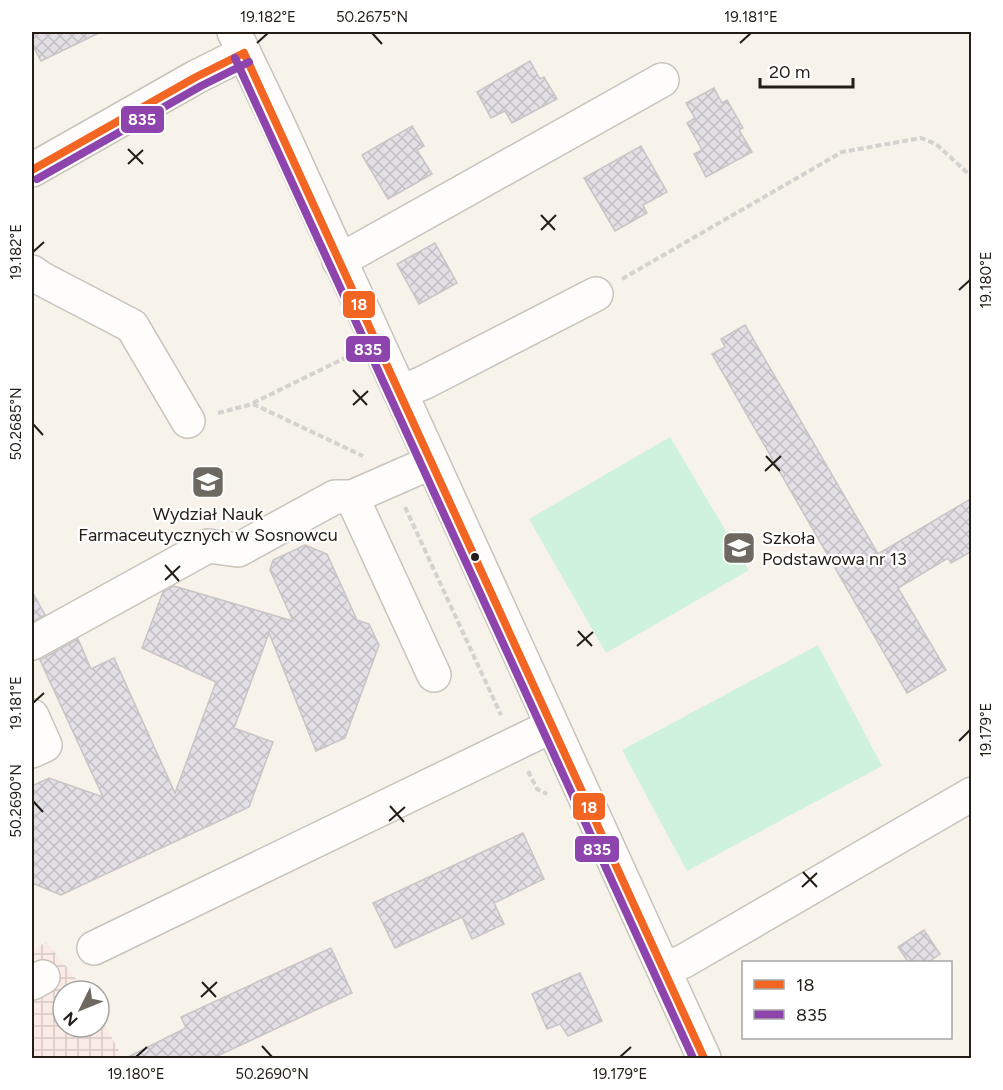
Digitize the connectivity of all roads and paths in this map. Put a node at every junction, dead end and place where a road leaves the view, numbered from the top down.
1 (239, 42) edge
2 (662, 80) dead end
3 (32, 170) edge
4 (972, 177) edge
5 (339, 261) junction
6 (32, 272) edge
7 (596, 294) joint
8 (349, 356) dead end
9 (400, 392) junction
10 (253, 404) junction
11 (188, 421) joint
12 (432, 462) junction
13 (392, 479) junction
14 (352, 497) junction
15 (32, 643) edge
16 (434, 675) dead end
17 (32, 716) edge
18 (552, 726) junction
19 (514, 743) junction
20 (32, 752) edge
21 (972, 794) edge
22 (552, 796) dead end
23 (94, 948) dead end
24 (665, 969) junction
25 (704, 1059) edge

1 - 3 street
1 - 5 street
2 - 5 street
4 - 7 path
5 - 9 street
6 - 11 street
7 - 9 street
8 - 10 path
9 - 12 street
10 - 11 path
10 - 13 path
12 - 13 street
12 - 18 street
13 - 14 street
13 - 19 path
14 - 15 street
14 - 16 street
17 - 20 street
18 - 19 street
18 - 24 street
19 - 22 path
19 - 23 street
21 - 24 street
24 - 25 street

